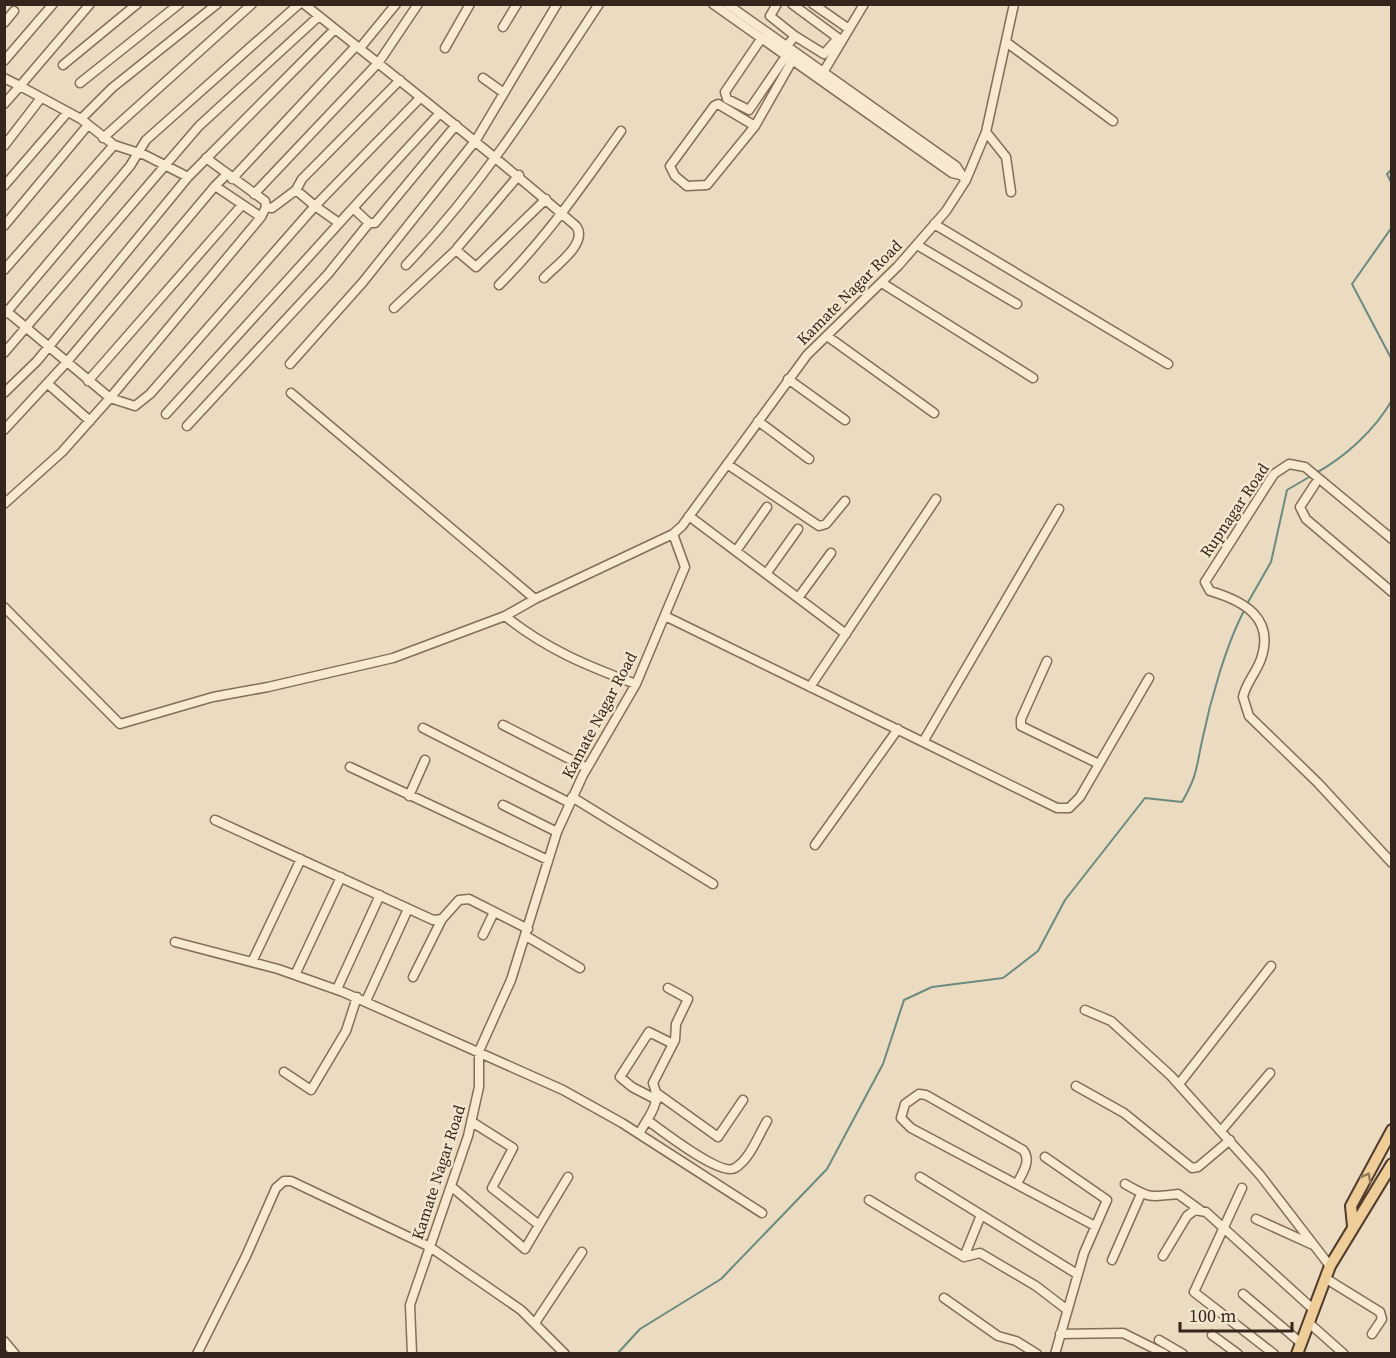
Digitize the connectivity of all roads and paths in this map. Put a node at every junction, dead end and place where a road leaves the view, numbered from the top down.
1 (53, 4) edge
2 (90, 4) edge
3 (137, 4) edge
4 (179, 4) edge
5 (217, 4) edge
6 (252, 4) edge
7 (299, 4) edge
8 (303, 4) edge
9 (396, 4) edge
10 (418, 4) edge
11 (470, 4) edge
12 (517, 4) edge
13 (557, 4) edge
14 (599, 4) edge
15 (713, 4) edge
16 (727, 4) edge
17 (777, 4) edge
18 (792, 4) edge
19 (813, 4) edge
20 (864, 4) edge
21 (1014, 4) edge
22 (14, 11) dead end
23 (319, 16) junction
24 (4, 23) edge
25 (503, 27) dead end
26 (335, 29) junction
27 (849, 29) junction
28 (795, 36) junction
29 (761, 39) junction
30 (1006, 42) junction
31 (358, 47) junction
32 (445, 48) dead end
33 (788, 55) junction
34 (4, 61) edge
35 (380, 62) junction
36 (63, 65) dead end
37 (820, 76) junction
38 (4, 78) edge
39 (483, 78) dead end
40 (400, 80) junction
41 (80, 83) dead end
42 (20, 86) junction
43 (504, 93) junction
44 (41, 98) junction
45 (420, 98) junction
46 (4, 104) edge
47 (67, 112) junction
48 (440, 113) junction
49 (81, 119) junction
50 (1113, 121) dead end
51 (88, 125) junction
52 (456, 125) junction
53 (755, 126) junction
54 (621, 131) dead end
55 (986, 132) junction
56 (103, 138) junction
57 (476, 140) junction
58 (4, 146) edge
59 (114, 146) junction
60 (136, 153) junction
61 (206, 158) junction
62 (498, 158) junction
63 (165, 164) junction
64 (519, 176) junction
65 (188, 177) junction
66 (229, 177) junction
67 (963, 177) junction
68 (4, 186) edge
69 (215, 186) junction
70 (296, 190) junction
71 (1011, 192) dead end
72 (254, 194) junction
73 (546, 199) junction
74 (242, 205) junction
75 (315, 206) junction
76 (266, 207) junction
77 (353, 208) junction
78 (563, 214) junction
79 (261, 217) junction
80 (339, 223) junction
81 (369, 223) junction
82 (934, 224) junction
83 (4, 226) edge
84 (917, 245) junction
85 (456, 250) junction
86 (406, 265) dead end
87 (4, 270) edge
88 (544, 278) dead end
89 (882, 283) junction
90 (499, 285) dead end
91 (1017, 304) dead end
92 (394, 308) dead end
93 (5, 312) edge
94 (25, 328) junction
95 (826, 336) junction
96 (48, 347) junction
97 (4, 352) edge
98 (66, 363) junction
99 (290, 364) dead end
100 (1168, 364) dead end
101 (1033, 378) dead end
102 (788, 379) junction
103 (88, 381) junction
104 (48, 384) junction
105 (4, 393) edge
106 (291, 393) dead end
107 (110, 398) junction
108 (934, 413) dead end
109 (166, 414) dead end
110 (845, 420) dead end
111 (90, 421) junction
112 (758, 421) junction
113 (187, 426) dead end
114 (4, 430) edge
115 (808, 459) dead end
116 (727, 464) junction
117 (1316, 481) junction
118 (936, 499) dead end
119 (845, 501) dead end
120 (4, 504) edge
121 (767, 507) dead end
122 (1059, 509) dead end
123 (689, 516) junction
124 (798, 529) dead end
125 (674, 534) junction
126 (1392, 539) edge
127 (736, 551) junction
128 (831, 553) dead end
129 (766, 574) junction
130 (1392, 592) edge
131 (535, 598) junction
132 (798, 598) junction
133 (4, 607) edge
134 (506, 616) junction
135 (665, 616) junction
136 (846, 634) junction
137 (1047, 660) dead end
138 (1149, 678) dead end
139 (636, 684) junction
140 (810, 687) junction
141 (503, 725) dead end
142 (423, 728) dead end
143 (898, 729) junction
144 (923, 742) junction
145 (425, 760) dead end
146 (1099, 764) junction
147 (350, 767) dead end
148 (587, 768) junction
149 (409, 796) junction
150 (571, 800) junction
151 (503, 805) dead end
152 (215, 820) dead end
153 (557, 832) junction
154 (815, 845) dead end
155 (301, 859) junction
156 (548, 860) junction
157 (1392, 863) edge
158 (341, 878) junction
159 (713, 884) dead end
160 (380, 895) junction
161 (408, 909) junction
162 (494, 912) junction
163 (442, 919) junction
164 (527, 932) junction
165 (483, 935) dead end
166 (175, 942) dead end
167 (252, 962) junction
168 (1271, 966) dead end
169 (580, 968) dead end
170 (295, 975) junction
171 (413, 977) dead end
172 (668, 988) dead end
173 (337, 989) junction
174 (357, 997) junction
175 (366, 1001) junction
176 (1085, 1010) dead end
177 (673, 1044) junction
178 (479, 1051) junction
179 (284, 1072) dead end
180 (1270, 1073) dead end
181 (1179, 1084) junction
182 (1076, 1086) dead end
183 (657, 1097) junction
184 (743, 1101) dead end
185 (646, 1120) junction
186 (767, 1121) dead end
187 (472, 1122) junction
188 (1392, 1130) edge
189 (1221, 1131) junction
190 (639, 1134) junction
191 (1230, 1140) junction
192 (1045, 1157) dead end
193 (1392, 1164) edge
194 (568, 1177) dead end
195 (920, 1177) dead end
196 (1017, 1184) junction
197 (1125, 1184) dead end
198 (452, 1187) junction
199 (1242, 1188) dead end
200 (1141, 1194) junction
201 (869, 1200) dead end
202 (1200, 1210) junction
203 (762, 1213) dead end
204 (981, 1215) junction
205 (1256, 1219) dead end
206 (539, 1225) junction
207 (1095, 1226) junction
208 (1353, 1226) junction
209 (1224, 1229) junction
210 (1311, 1244) junction
211 (430, 1247) junction
212 (582, 1252) dead end
213 (1163, 1256) dead end
214 (964, 1257) junction
215 (1112, 1260) dead end
216 (1330, 1266) junction
217 (1077, 1274) junction
218 (1325, 1278) junction
219 (1243, 1294) dead end
220 (944, 1298) dead end
221 (1066, 1309) junction
222 (1314, 1310) junction
223 (535, 1323) junction
224 (1309, 1323) junction
225 (1060, 1334) junction
226 (1372, 1334) dead end
227 (1212, 1335) dead end
228 (1159, 1340) dead end
229 (4, 1341) edge
230 (1299, 1348) edge
231 (4, 1353) edge
232 (13, 1353) edge
233 (197, 1353) edge
234 (412, 1353) edge
235 (565, 1353) edge
236 (1037, 1353) edge
237 (1055, 1353) edge
238 (1165, 1353) edge
239 (1183, 1353) edge
240 (1238, 1353) edge
241 (1274, 1353) edge
242 (1344, 1353) edge

1 - 34 street
2 - 42 street
3 - 36 street
4 - 41 street
5 - 49 street
6 - 56 street
7 - 60 street
8 - 23 street
9 - 31 street
10 - 35 street
11 - 32 street
12 - 25 street
13 - 43 street
14 - 62 street
15 - 29 street
16 - 33 street
17 - 28 street
18 - 28 street
19 - 27 street
20 - 27 street
21 - 30 street, Kamate Nagar Road
22 - 24 street
23 - 26 street
23 - 63 street
26 - 31 street
26 - 61 street
27 - 37 street
28 - 33 street
29 - 33 street
29 - 33 street
30 - 50 street
30 - 55 street, Kamate Nagar Road
31 - 35 street
31 - 66 street
33 - 37 street
33 - 37 street
33 - 53 street
35 - 40 street
35 - 72 street
37 - 67 street
38 - 42 street
39 - 43 street
40 - 45 street
40 - 70 street
42 - 44 street
42 - 46 street
43 - 57 street
44 - 47 street
44 - 58 street
45 - 48 street
45 - 75 street
47 - 49 street
47 - 68 street
48 - 52 street
48 - 77 street
49 - 51 street
51 - 56 street
51 - 83 street
52 - 57 street
52 - 81 street
53 - 53 street
54 - 78 street
55 - 67 street, Kamate Nagar Road
55 - 71 street
56 - 59 street
57 - 62 street
57 - 99 street
59 - 60 street
59 - 87 street
60 - 63 street
60 - 93 street
61 - 65 street
61 - 66 street
62 - 64 street
62 - 86 street
63 - 65 street
63 - 94 street
64 - 73 street
64 - 85 street
65 - 96 street
66 - 69 street
66 - 72 street
67 - 82 street, Kamate Nagar Road
69 - 74 street
69 - 98 street
70 - 75 street
70 - 76 street
72 - 76 street
73 - 78 street
73 - 85 street
74 - 79 street
74 - 103 street
75 - 80 street
75 - 107 street
76 - 79 street
77 - 80 street
77 - 81 street
78 - 88 street
78 - 90 street
79 - 107 street
80 - 109 street
81 - 113 street
82 - 84 street, Kamate Nagar Road
82 - 100 street
84 - 89 street, Kamate Nagar Road
84 - 91 street
85 - 92 street
89 - 95 street, Kamate Nagar Road
89 - 101 street
93 - 94 street
94 - 96 street
94 - 97 street
95 - 102 street, Kamate Nagar Road
95 - 108 street
96 - 98 street
96 - 105 street
98 - 103 street
98 - 104 street
102 - 110 street
102 - 112 street, Kamate Nagar Road
103 - 107 street
104 - 111 street
104 - 114 street
106 - 131 street
107 - 111 street
111 - 120 street
112 - 115 street
112 - 116 street, Kamate Nagar Road
116 - 119 street
116 - 123 street, Kamate Nagar Road
117 - 126 street, Rupnagar Road
117 - 130 street
117 - 157 street, Rupnagar Road
118 - 136 street
121 - 127 street
122 - 144 street
123 - 125 street, Kamate Nagar Road
123 - 127 street
124 - 129 street
125 - 131 street
125 - 135 street, Kamate Nagar Road
127 - 129 street
128 - 132 street
129 - 132 street
131 - 134 street
132 - 136 street
133 - 134 street
134 - 139 street
135 - 139 street, Kamate Nagar Road
135 - 140 street
136 - 140 street
137 - 146 street
138 - 146 street
139 - 148 street, Kamate Nagar Road
140 - 143 street
141 - 148 street
142 - 150 street
143 - 144 street
143 - 154 street
144 - 146 street
145 - 149 street
147 - 149 street
148 - 150 street, Kamate Nagar Road
149 - 156 street
150 - 153 street, Kamate Nagar Road
150 - 159 street
151 - 153 street
152 - 155 street
153 - 156 street, Kamate Nagar Road
155 - 158 street
155 - 167 street
156 - 164 street, Kamate Nagar Road
158 - 160 street
158 - 170 street
160 - 161 street
160 - 173 street
161 - 163 street
161 - 175 street
162 - 163 street
162 - 164 street
162 - 165 street
163 - 171 street
164 - 169 street
164 - 178 street, Kamate Nagar Road
166 - 167 street
167 - 170 street
168 - 181 street
170 - 173 street
172 - 177 street
173 - 174 street
174 - 175 street
174 - 179 street
175 - 178 street
176 - 181 street
177 - 183 street
177 - 183 street
178 - 187 street, Kamate Nagar Road
178 - 190 street
180 - 189 street
181 - 189 street
182 - 191 street
183 - 184 street
183 - 185 street
185 - 186 street
185 - 190 street
187 - 198 street, Kamate Nagar Road
187 - 206 street
208 -> 188 main road
189 - 191 street
190 - 203 street
191 - 210 street
192 - 207 street
193 - 208 main road
194 - 206 street
195 - 204 street
196 - 196 street
196 - 207 street
197 - 200 street
198 - 206 street
198 - 211 street, Kamate Nagar Road
199 - 209 street
200 - 202 street
200 - 215 street
201 - 214 street
202 - 209 street
202 - 213 street
204 - 214 street
204 - 217 street
205 - 210 street
207 - 217 street
208 - 216 main road
209 - 222 street
209 - 241 street
210 - 216 street
211 - 223 street
211 - 233 street
211 - 234 street, Kamate Nagar Road
212 - 223 street
214 - 221 street
216 - 218 main road
217 - 221 street
218 - 222 main road
218 - 226 street
219 - 230 street
220 - 236 street
221 - 225 street
222 - 224 main road
223 - 235 street
224 - 230 main road
224 - 242 street
225 - 237 street
225 - 238 street
227 - 240 street
228 - 239 street
229 - 232 street
231 - 232 street

